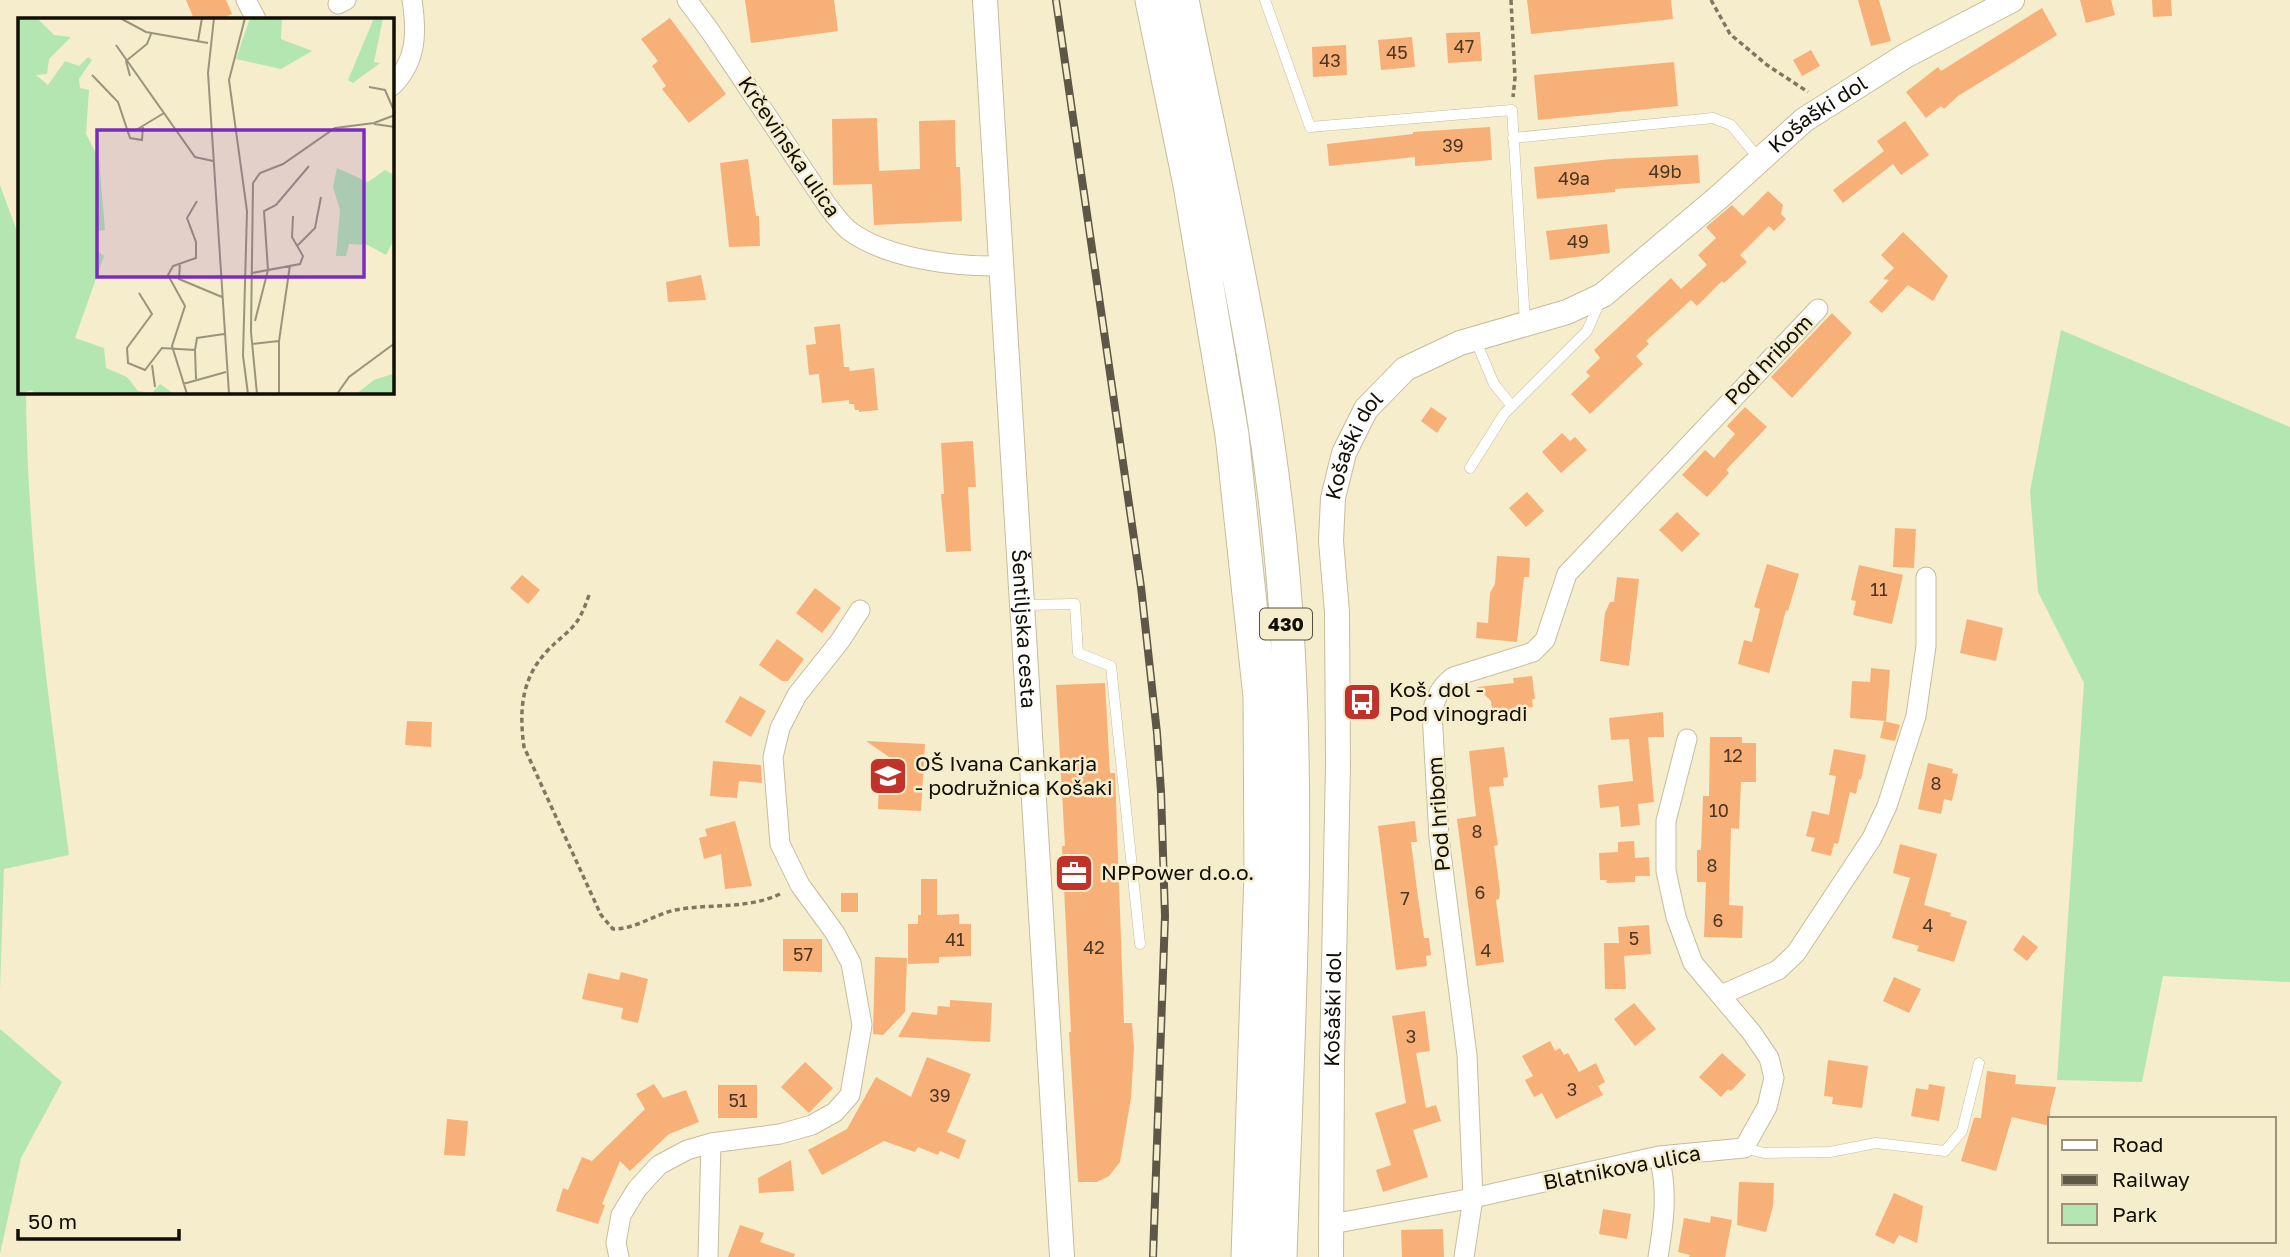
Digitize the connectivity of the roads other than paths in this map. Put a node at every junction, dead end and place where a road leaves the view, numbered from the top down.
1 (246, 0) edge
2 (412, 0) edge
3 (687, 0) edge
4 (985, 0) edge
5 (1152, 0) edge
6 (1182, 0) edge
7 (1265, 0) edge
8 (2012, 0) edge
9 (255, 18) edge
10 (394, 84) edge
11 (1513, 138) junction
12 (1760, 160) junction
13 (1002, 266) junction
14 (1603, 295) junction
15 (1818, 309) dead end
16 (1526, 326) junction
17 (1474, 339) junction
18 (1512, 406) junction
19 (1470, 468) dead end
20 (1926, 577) dead end
21 (1022, 605) junction
22 (860, 610) dead end
23 (1687, 739) dead end
24 (1140, 944) dead end
25 (1721, 995) junction
26 (1979, 1063) dead end
27 (712, 1143) junction
28 (1744, 1148) junction
29 (1659, 1156) junction
30 (1473, 1198) junction
31 (1332, 1224) junction
32 (619, 1257) edge
33 (708, 1257) edge
34 (1062, 1257) edge
35 (1248, 1257) edge
36 (1280, 1257) edge
37 (1332, 1257) edge
38 (1464, 1257) edge
39 (1658, 1257) edge

1 - 9 street
2 - 10 street
3 - 13 street, Krčevinska ulica
4 - 13 street, Šentiljska cesta
5 - 35 highway, 430
6 - 36 highway, 430
7 - 11 lane
8 - 12 street, Košaški dol
11 - 12 lane
11 - 16 lane
12 - 14 street, Košaški dol
13 - 21 street, Šentiljska cesta
14 - 16 street, Košaški dol
14 - 18 lane
15 - 30 street, Pod hribom
16 - 17 street, Košaški dol
17 - 18 lane
17 - 31 street, Košaški dol
18 - 19 lane
20 - 25 street
21 - 24 lane
21 - 34 street, Šentiljska cesta
22 - 27 street
23 - 25 street
25 - 28 street
26 - 28 lane, Blatnikova ulica
27 - 32 street
27 - 33 street
28 - 29 street, Blatnikova ulica
29 - 30 street, Blatnikova ulica
29 - 39 street
30 - 31 street, Blatnikova ulica
30 - 38 street, Pod hribom
31 - 37 street, Košaški dol

